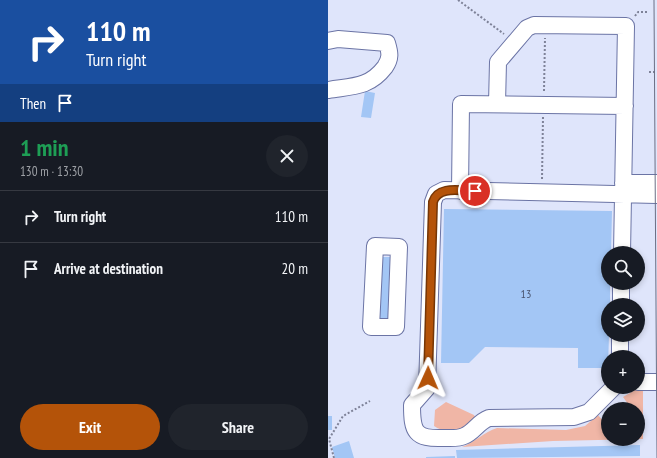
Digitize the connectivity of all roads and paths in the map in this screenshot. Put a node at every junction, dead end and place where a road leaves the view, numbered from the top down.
1 (458, 0) edge
2 (638, 12) dead end
3 (649, 12) dead end
4 (328, 41) edge
5 (514, 42) junction
6 (649, 72) dead end
7 (657, 72) edge
8 (328, 90) edge
9 (497, 104) junction
10 (625, 106) junction
11 (657, 183) edge
12 (623, 188) junction
13 (460, 190) junction
14 (657, 195) edge
15 (376, 246) joint
16 (622, 246) edge
17 (645, 382) edge
18 (657, 382) edge
19 (607, 394) edge
20 (370, 400) dead end
21 (328, 439) edge
22 (334, 458) edge

1 - 5 path
2 - 3 path
4 - 8 lane
5 - 9 lane
5 - 10 lane
6 - 7 path
9 - 10 lane
9 - 13 lane
10 - 12 lane
11 - 12 lane
12 - 13 lane
12 - 14 lane
12 - 16 lane
13 - 19 lane
15 - 15 lane
17 - 18 lane
20 - 21 path
21 - 22 path

